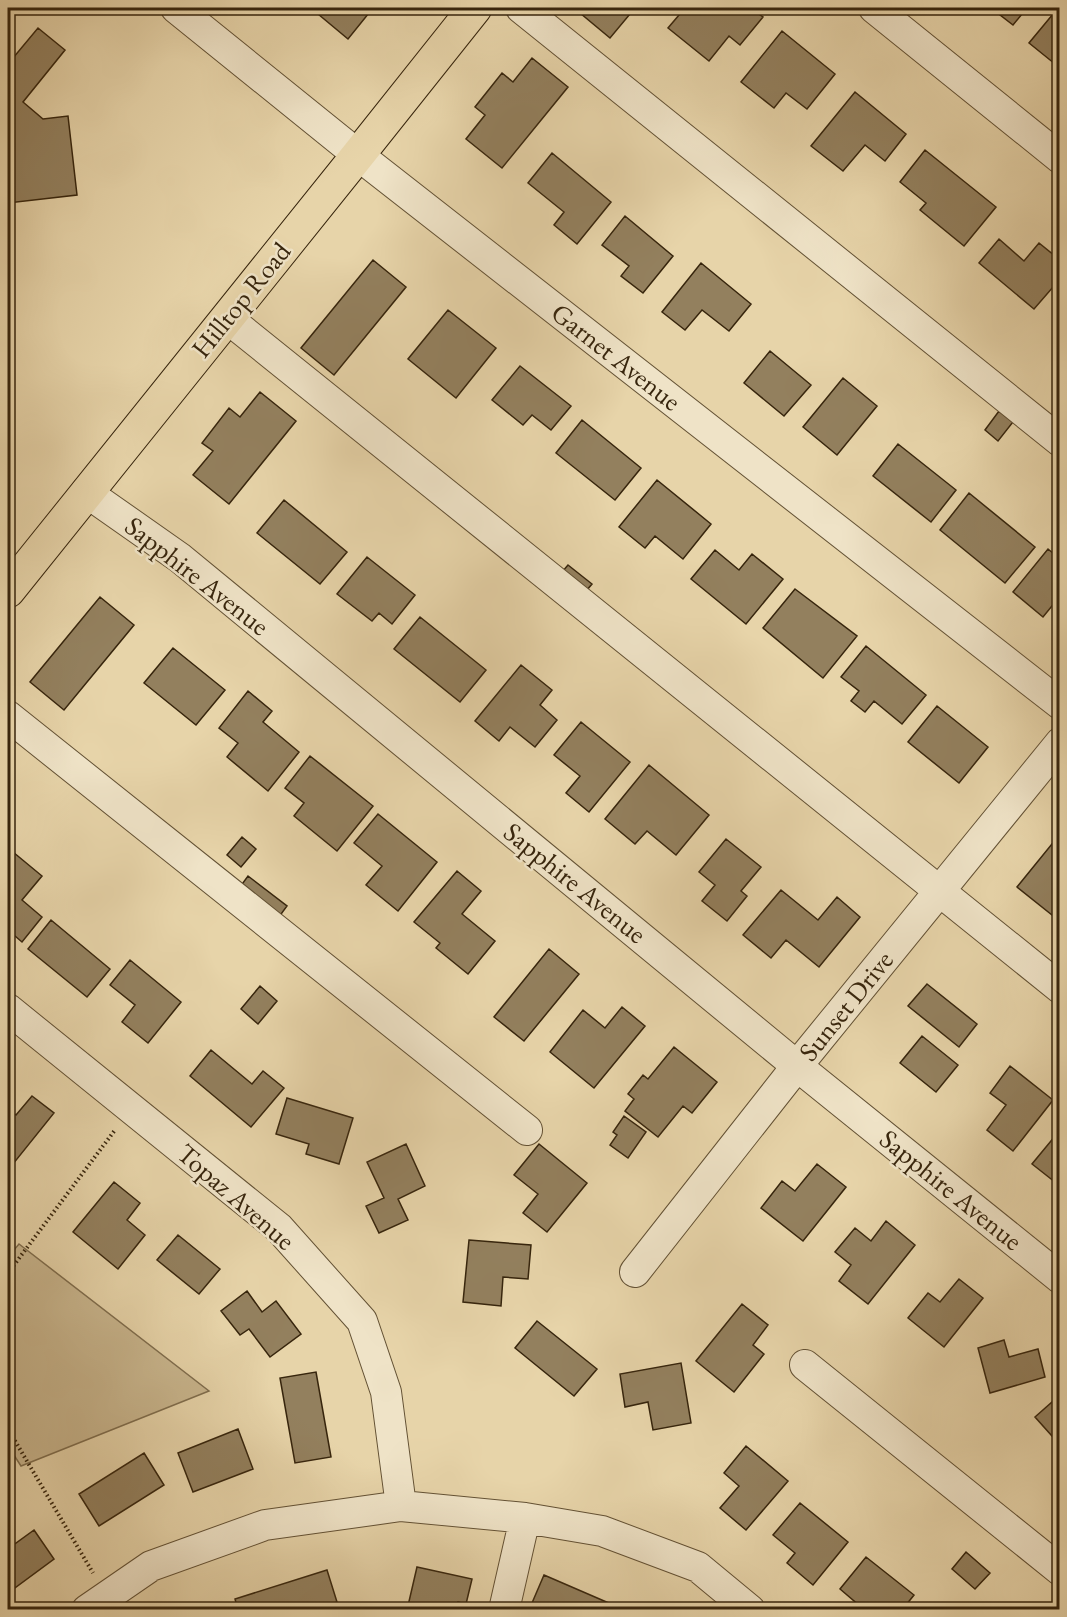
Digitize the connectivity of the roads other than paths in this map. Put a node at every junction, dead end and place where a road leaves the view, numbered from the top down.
1 (176, 8) edge
2 (475, 8) edge
3 (521, 8) edge
4 (874, 8) edge
5 (358, 155) junction
6 (1059, 158) edge
7 (226, 318) junction
8 (1059, 441) edge
9 (86, 492) junction
10 (8, 591) edge
11 (1059, 704) edge
12 (8, 716) edge
13 (1059, 743) edge
14 (939, 892) junction
15 (1059, 988) edge
16 (8, 1010) edge
17 (797, 1066) junction
18 (527, 1130) dead end
19 (635, 1272) dead end
20 (1059, 1278) edge
21 (805, 1365) dead end
22 (401, 1506) junction
23 (525, 1518) junction
24 (1059, 1570) edge
25 (97, 1603) edge
26 (504, 1610) edge
27 (750, 1610) edge

1 - 5 street, Garnet Avenue
2 - 5 main road, Hilltop Road
3 - 8 street
4 - 6 street
5 - 7 main road, Hilltop Road
5 - 11 street, Garnet Avenue
7 - 9 main road, Hilltop Road
7 - 14 street
9 - 10 main road, Hilltop Road
9 - 17 street, Sapphire Avenue
12 - 18 street
13 - 14 street, Sunset Drive
14 - 15 street
14 - 17 street, Sunset Drive
16 - 22 street, Topaz Avenue
17 - 19 street, Sunset Drive
17 - 20 street, Sapphire Avenue
21 - 24 street
22 - 23 street
22 - 25 street
23 - 26 street
23 - 27 street

